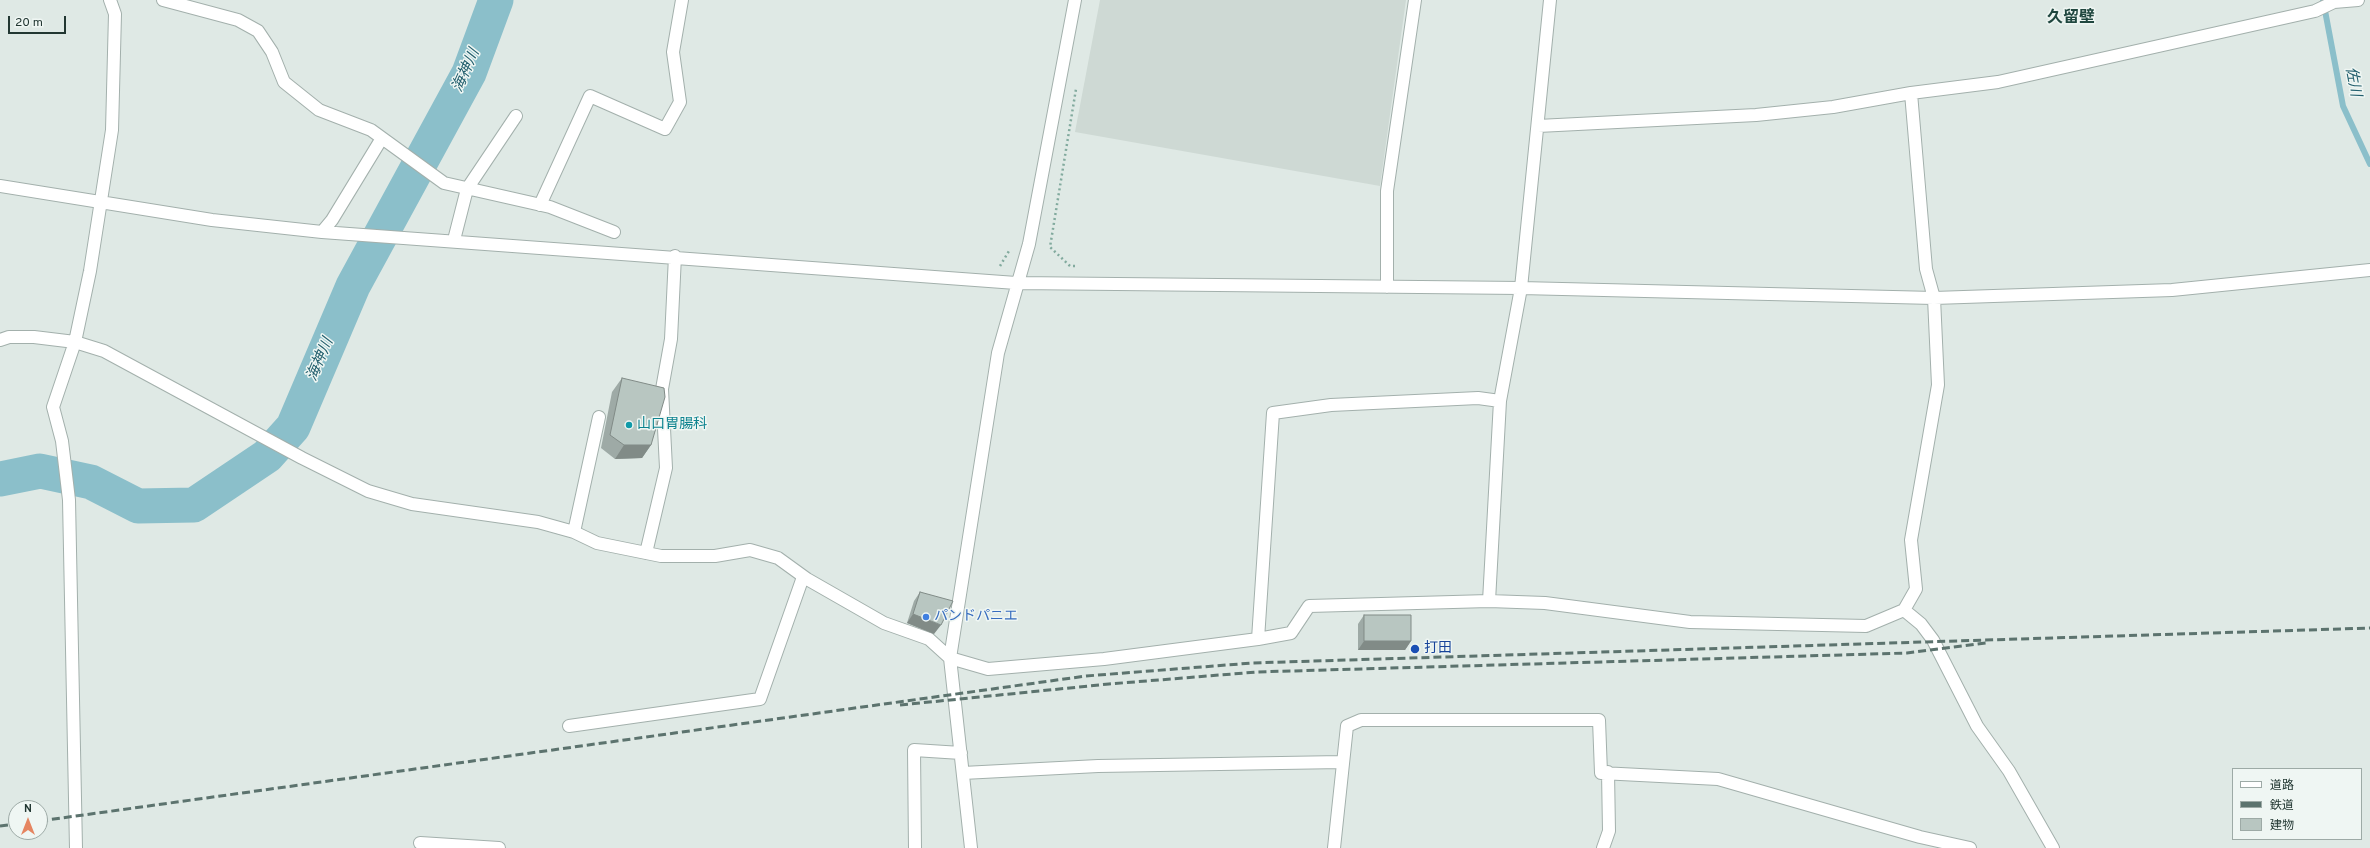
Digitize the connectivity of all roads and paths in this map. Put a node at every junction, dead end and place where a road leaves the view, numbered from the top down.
1 (110, 0) edge
2 (163, 0) edge
3 (682, 0) edge
4 (1075, 0) edge
5 (1415, 0) edge
6 (1550, 0) edge
7 (2358, 0) edge
8 (1077, 85) dead end
9 (1911, 93) junction
10 (516, 116) dead end
11 (1538, 126) junction
12 (382, 138) junction
13 (0, 186) edge
14 (467, 189) junction
15 (102, 204) junction
16 (540, 205) junction
17 (322, 232) junction
18 (614, 232) dead end
19 (454, 240) junction
20 (1013, 245) dead end
21 (675, 256) junction
22 (1078, 266) dead end
23 (999, 268) dead end
24 (2370, 270) edge
25 (1016, 283) junction
26 (1388, 287) junction
27 (1521, 288) junction
28 (1934, 298) junction
29 (0, 340) edge
30 (75, 342) junction
31 (1500, 401) junction
32 (599, 417) dead end
33 (574, 532) junction
34 (646, 553) junction
35 (803, 577) junction
36 (1489, 601) junction
37 (1904, 610) junction
38 (1258, 639) junction
39 (950, 658) junction
40 (569, 726) dead end
41 (961, 753) junction
42 (1342, 762) junction
43 (1608, 772) junction
44 (963, 773) junction
45 (420, 843) dead end
46 (76, 848) edge
47 (499, 848) edge
48 (915, 848) edge
49 (971, 848) edge
50 (1334, 848) edge
51 (1603, 848) edge
52 (1970, 848) edge
53 (2053, 848) edge

1 - 15 street
2 - 12 street
3 - 16 street
4 - 25 street
5 - 26 street
6 - 11 street
7 - 9 street
8 - 22 path
9 - 11 street
9 - 28 street
10 - 14 street
11 - 27 street
12 - 14 street
12 - 17 street
13 - 15 street
14 - 16 street
14 - 19 street
15 - 17 street
15 - 30 street
16 - 18 street
17 - 19 street
19 - 21 street
20 - 23 path
21 - 25 street
21 - 34 street
24 - 28 street
25 - 26 street
25 - 39 street
26 - 27 street
27 - 28 street
27 - 31 street
28 - 37 street
29 - 30 street
30 - 33 street
30 - 46 street
31 - 36 street
31 - 38 street
32 - 33 street
33 - 34 street
34 - 35 street
35 - 39 street
35 - 40 street
36 - 37 street
36 - 38 street
37 - 53 street
38 - 39 street
39 - 41 street
41 - 44 street
41 - 48 street
42 - 43 street
42 - 44 street
42 - 50 street
43 - 51 street
43 - 52 street
44 - 49 street
45 - 47 street

